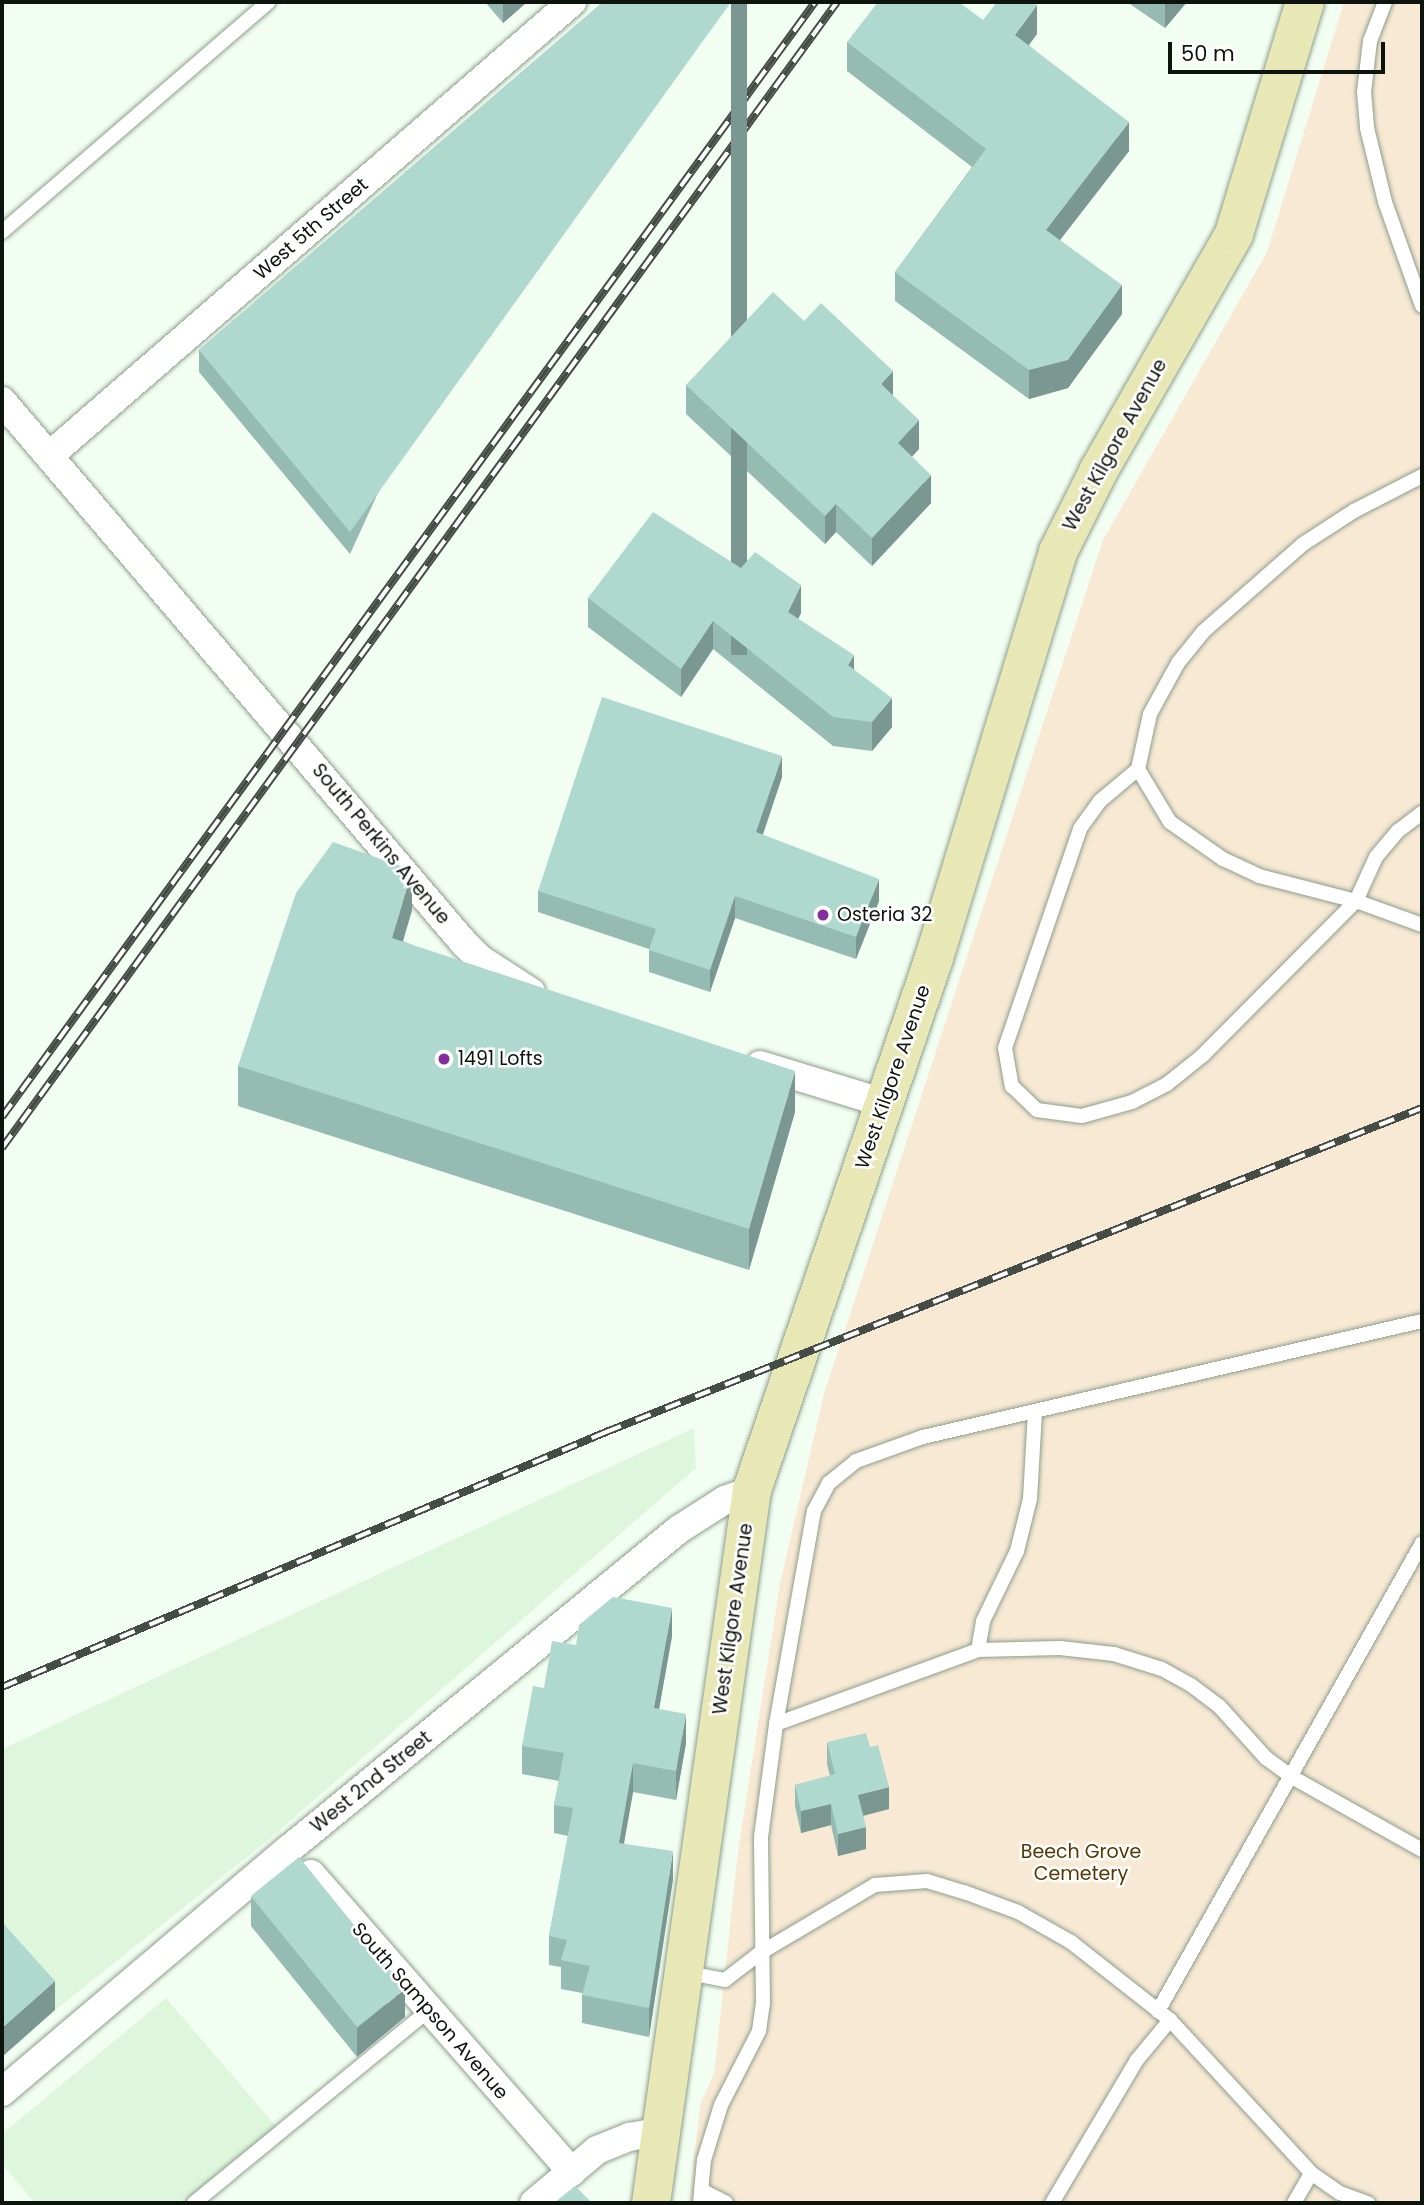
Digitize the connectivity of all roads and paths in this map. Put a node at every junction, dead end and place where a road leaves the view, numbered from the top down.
1 (268, 2) edge
2 (572, 2) edge
3 (1305, 2) edge
4 (1385, 2) edge
5 (2, 232) edge
6 (1422, 306) edge
7 (2, 401) edge
8 (49, 456) junction
9 (1422, 476) edge
10 (1138, 769) junction
11 (1422, 813) edge
12 (1356, 901) junction
13 (1422, 925) edge
14 (558, 1003) edge
15 (730, 1056) edge
16 (884, 1103) junction
17 (1422, 1321) edge
18 (1035, 1413) junction
19 (752, 1490) junction
20 (1422, 1543) edge
21 (978, 1650) junction
22 (776, 1724) junction
23 (1292, 1777) junction
24 (289, 1849) junction
25 (1422, 1850) edge
26 (760, 1953) junction
27 (682, 1972) junction
28 (429, 2010) junction
29 (1164, 2016) junction
30 (2, 2092) edge
31 (659, 2132) junction
32 (572, 2172) junction
33 (1311, 2174) junction
34 (701, 2197) edge
35 (194, 2203) edge
36 (534, 2203) edge
37 (651, 2203) edge
38 (726, 2203) edge
39 (1052, 2203) edge
40 (1294, 2203) edge
41 (1368, 2203) edge

1 - 5 lane
2 - 8 street, West 5th Street
3 - 16 main road, West Kilgore Avenue
4 - 6 lane
7 - 8 street, South Perkins Avenue
8 - 14 street, South Perkins Avenue
9 - 10 lane
10 - 12 lane
10 - 12 lane
11 - 12 lane
12 - 13 lane
15 - 16 street
16 - 19 main road, West Kilgore Avenue
17 - 18 lane
18 - 21 lane
18 - 22 lane
19 - 24 street, West 2nd Street
19 - 27 main road, West Kilgore Avenue
20 - 23 lane
21 - 22 lane
21 - 23 lane
22 - 26 lane
23 - 25 lane
23 - 29 lane
24 - 28 street, South Sampson Avenue
24 - 30 street, West 2nd Street
26 - 27 lane
26 - 29 lane
26 - 34 lane
27 - 31 main road, West Kilgore Avenue
28 - 32 street, South Sampson Avenue
28 - 35 lane
29 - 33 lane
29 - 39 lane
31 - 32 street
31 - 37 main road, West Kilgore Avenue
32 - 36 street
33 - 40 lane
33 - 41 lane
34 - 38 lane

